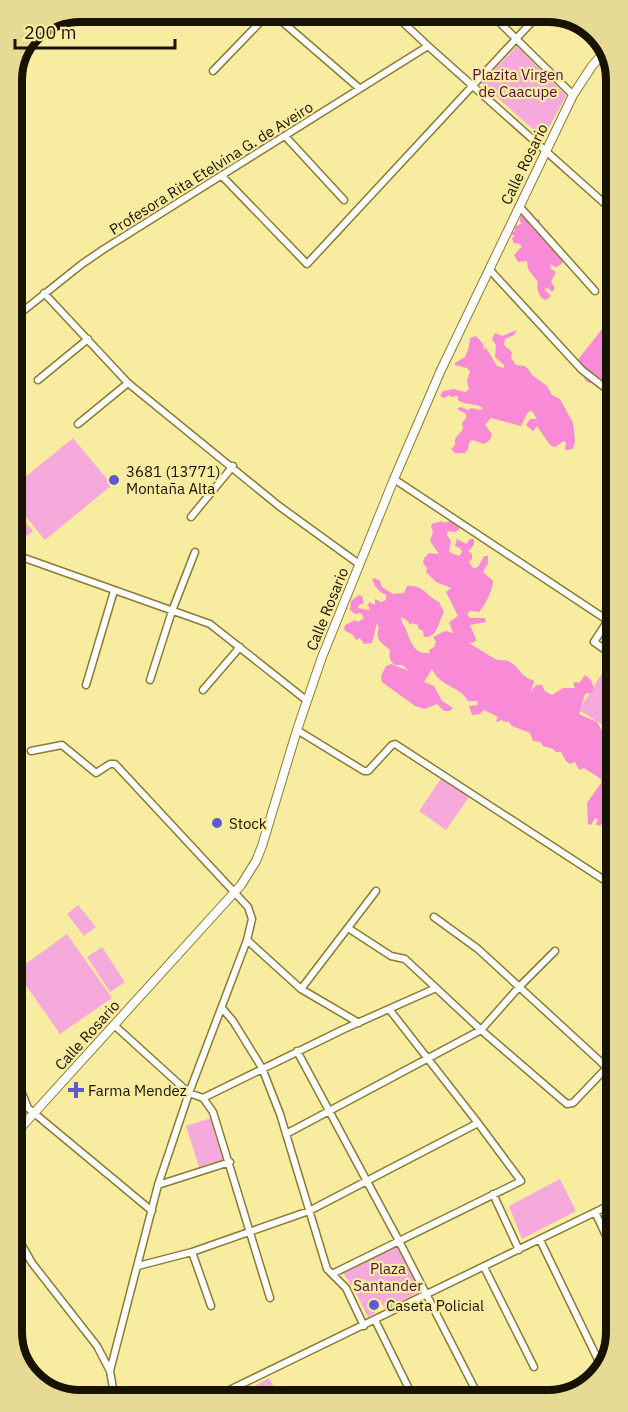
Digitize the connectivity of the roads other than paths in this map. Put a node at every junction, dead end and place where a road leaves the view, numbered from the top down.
1 (261, 22) edge
2 (283, 22) edge
3 (405, 23) edge
4 (499, 23) edge
5 (530, 23) edge
6 (515, 39) junction
7 (428, 46) junction
8 (600, 57) edge
9 (213, 72) dead end
10 (473, 86) junction
11 (359, 88) junction
12 (573, 95) junction
13 (285, 136) junction
14 (546, 151) junction
15 (222, 176) junction
16 (344, 200) dead end
17 (606, 205) edge
18 (519, 206) junction
19 (489, 268) junction
20 (595, 291) dead end
21 (44, 293) junction
22 (23, 311) edge
23 (88, 339) junction
24 (38, 380) dead end
25 (128, 383) junction
26 (606, 389) edge
27 (78, 424) dead end
28 (233, 466) junction
29 (394, 479) junction
30 (190, 518) dead end
31 (195, 552) dead end
32 (23, 557) edge
33 (359, 564) junction
34 (114, 591) junction
35 (172, 611) junction
36 (606, 620) joint
37 (240, 647) junction
38 (606, 650) edge
39 (150, 680) dead end
40 (86, 685) dead end
41 (203, 690) dead end
42 (306, 700) junction
43 (297, 730) junction
44 (31, 751) dead end
45 (606, 881) edge
46 (376, 891) dead end
47 (234, 892) junction
48 (434, 917) dead end
49 (348, 928) junction
50 (247, 940) junction
51 (555, 951) dead end
52 (519, 987) junction
53 (301, 988) junction
54 (436, 988) junction
55 (222, 1008) junction
56 (389, 1009) junction
57 (346, 1017) junction
58 (359, 1023) junction
59 (114, 1025) junction
60 (346, 1028) junction
61 (481, 1030) junction
62 (297, 1051) junction
63 (428, 1059) junction
64 (606, 1066) edge
65 (262, 1068) junction
66 (606, 1068) edge
67 (189, 1093) junction
68 (22, 1097) edge
69 (203, 1098) junction
70 (330, 1111) junction
71 (34, 1113) junction
72 (478, 1123) junction
73 (22, 1126) edge
74 (286, 1134) junction
75 (230, 1162) junction
76 (368, 1182) junction
77 (158, 1185) junction
78 (493, 1194) junction
79 (606, 1207) edge
80 (152, 1210) junction
81 (309, 1211) junction
82 (595, 1212) junction
83 (250, 1233) junction
84 (606, 1236) edge
85 (399, 1240) junction
86 (540, 1240) junction
87 (22, 1250) edge
88 (519, 1250) junction
89 (192, 1252) junction
90 (138, 1266) junction
91 (484, 1267) junction
92 (332, 1274) junction
93 (427, 1295) junction
94 (270, 1298) dead end
95 (211, 1306) dead end
96 (375, 1320) junction
97 (364, 1326) junction
98 (598, 1360) edge
99 (534, 1366) dead end
100 (110, 1371) junction
101 (113, 1389) edge
102 (231, 1389) edge
103 (408, 1390) edge
104 (475, 1390) edge

1 - 9 street
2 - 11 street
3 - 7 street
4 - 6 street
5 - 6 street
6 - 10 street
6 - 12 street
7 - 10 street
7 - 11 street, Profesora Rita Etelvina G. de Aveiro
8 - 12 main road, Calle Rosario
10 - 14 street
10 - 15 street
11 - 13 street, Profesora Rita Etelvina G. de Aveiro
12 - 14 main road, Calle Rosario
13 - 15 street, Profesora Rita Etelvina G. de Aveiro
13 - 16 street
14 - 17 street
14 - 18 main road, Calle Rosario
15 - 21 street, Profesora Rita Etelvina G. de Aveiro
18 - 19 main road, Calle Rosario
18 - 20 street
19 - 26 street
19 - 29 main road, Calle Rosario
21 - 22 street, Profesora Rita Etelvina G. de Aveiro
21 - 23 street
23 - 24 street
23 - 25 street
25 - 27 street
25 - 28 street
28 - 30 street
28 - 33 street
29 - 33 main road, Calle Rosario
29 - 36 street
31 - 35 street
32 - 34 street
33 - 42 main road, Calle Rosario
34 - 35 street
34 - 40 street
35 - 37 street
35 - 39 street
36 - 38 street
37 - 41 street
37 - 42 street
42 - 43 main road, Calle Rosario
43 - 45 street
43 - 47 main road, Calle Rosario
44 - 47 street
46 - 49 street
47 - 50 street
47 - 59 main road, Calle Rosario
48 - 52 street
49 - 53 street
49 - 54 street
50 - 53 street
50 - 55 street
51 - 52 street
52 - 61 street
52 - 64 street
53 - 57 street
54 - 56 street
54 - 61 street
55 - 65 street
55 - 67 street
56 - 58 street
56 - 63 street
57 - 58 street
57 - 60 street
58 - 60 street
59 - 67 street
59 - 71 main road, Calle Rosario
60 - 62 street
61 - 63 street
61 - 66 street
62 - 65 street
62 - 70 street
63 - 70 street
63 - 72 street
65 - 69 street
65 - 74 street
67 - 69 street
67 - 77 street
68 - 71 street
69 - 75 street
70 - 74 street
70 - 76 street
71 - 73 main road, Calle Rosario
71 - 80 street
72 - 76 street
72 - 78 street
74 - 81 street
75 - 77 street
75 - 83 street
76 - 81 street
76 - 85 street
77 - 80 street
78 - 85 street
78 - 88 street
79 - 82 street
80 - 90 street
81 - 83 street
81 - 92 street
82 - 84 street
82 - 86 street
83 - 89 street
83 - 94 street
85 - 92 street
85 - 93 street
86 - 88 street
86 - 98 street
87 - 100 street
88 - 91 street
89 - 90 street
89 - 95 street
90 - 100 street
91 - 93 street
91 - 99 street
92 - 97 street
93 - 96 street
93 - 104 street
96 - 97 street
96 - 103 street
97 - 102 street
100 - 101 street

